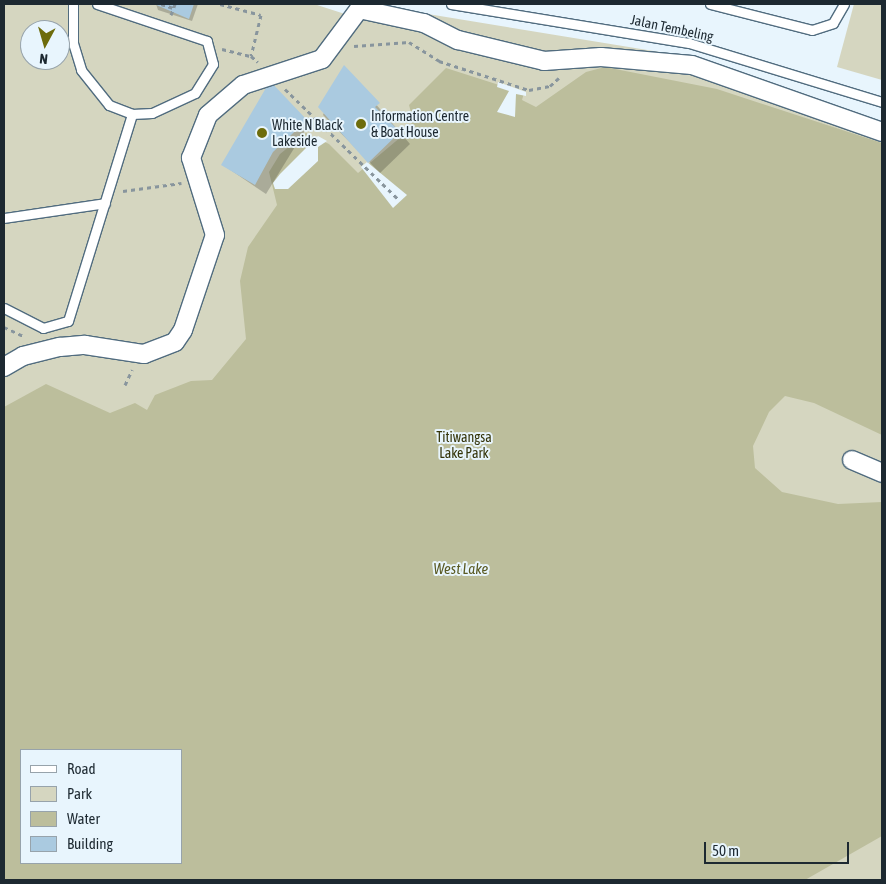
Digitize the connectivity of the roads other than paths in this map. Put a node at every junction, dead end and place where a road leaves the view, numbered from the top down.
1 (73, 4) edge
2 (97, 4) edge
3 (451, 4) edge
4 (710, 4) edge
5 (844, 4) edge
6 (361, 6) edge
7 (882, 102) edge
8 (132, 114) junction
9 (882, 132) edge
10 (105, 203) junction
11 (4, 218) edge
12 (4, 308) edge
13 (4, 367) edge
14 (852, 460) dead end
15 (882, 473) edge

1 - 8 lane
2 - 8 lane
3 - 7 lane, Jalan Tembeling
4 - 5 lane
6 - 9 street
6 - 13 street
8 - 10 lane
10 - 11 lane
10 - 12 lane
14 - 15 street

